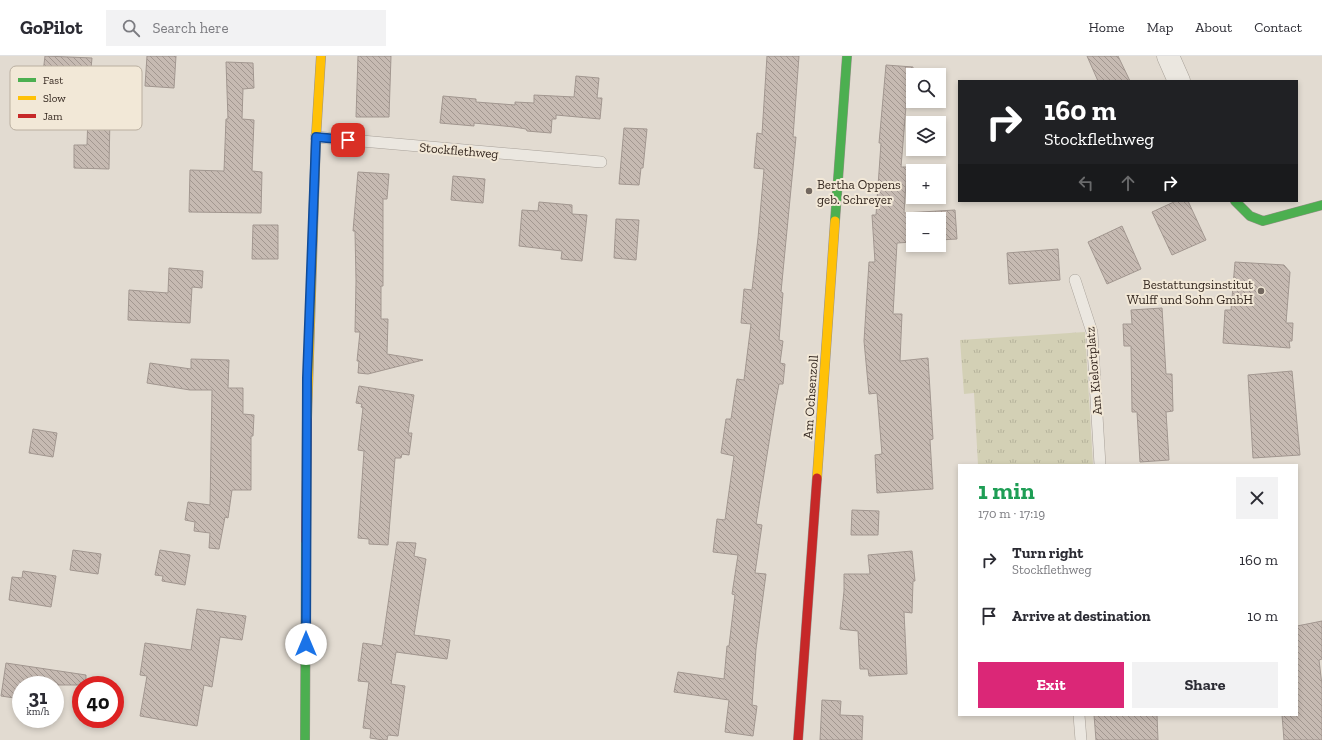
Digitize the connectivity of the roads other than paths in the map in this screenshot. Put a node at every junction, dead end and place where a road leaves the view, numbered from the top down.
1 (321, 56) edge
2 (847, 56) edge
3 (1168, 56) edge
4 (1179, 80) edge
5 (316, 137) junction
6 (601, 162) dead end
7 (1236, 202) edge
8 (1322, 205) edge
9 (1075, 280) dead end
10 (1100, 464) edge
11 (1079, 716) edge
12 (304, 740) edge
13 (798, 740) edge
14 (1081, 740) edge

1 - 5 street
2 - 13 street, Am Ochsenzoll
3 - 4 street
5 - 6 lane, Stockflethweg
5 - 12 street
7 - 8 street
9 - 10 lane, Am Kielortplatz
11 - 14 lane

